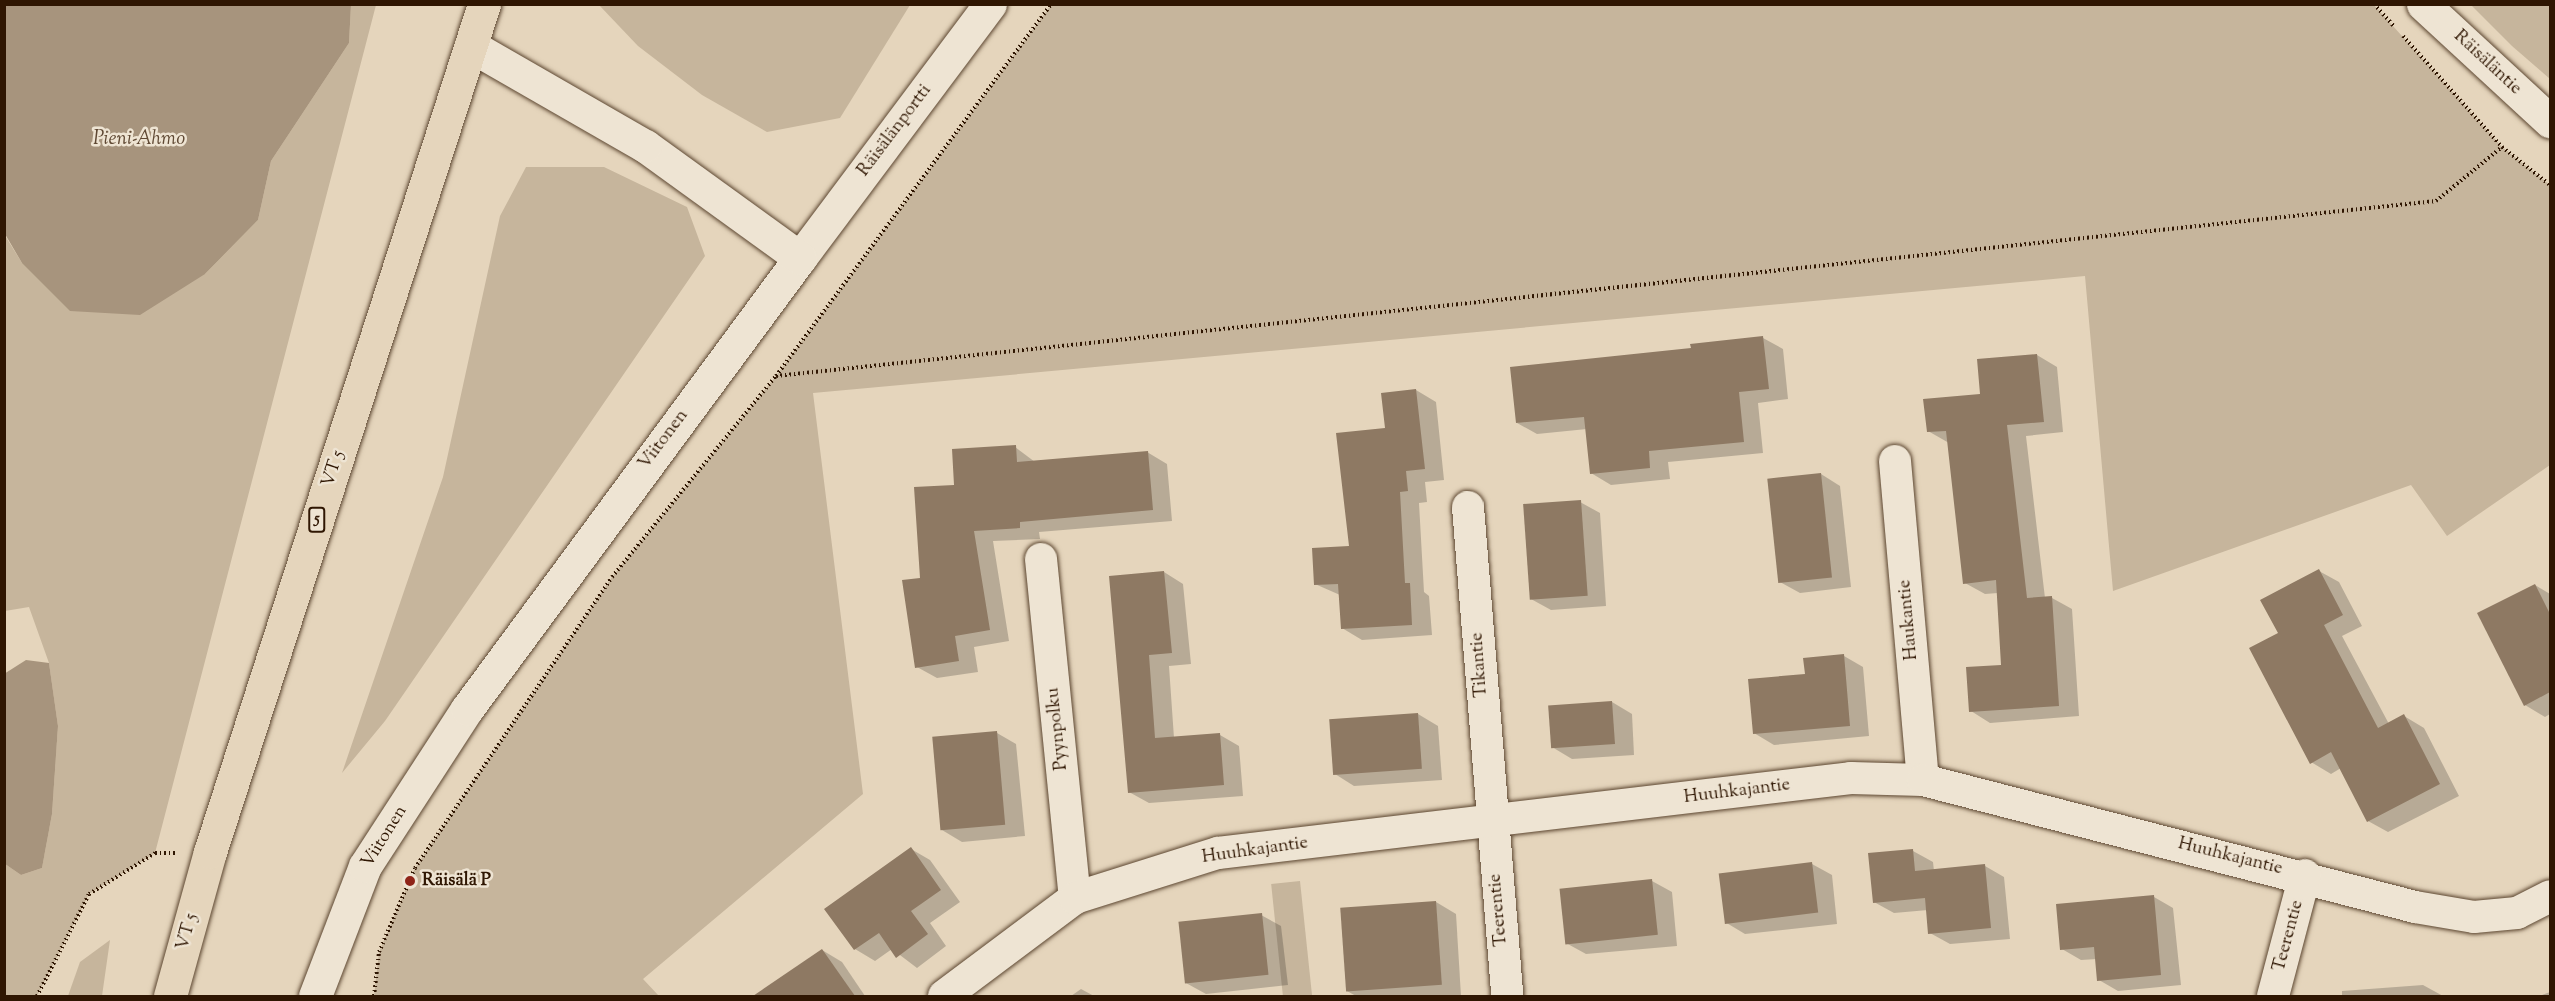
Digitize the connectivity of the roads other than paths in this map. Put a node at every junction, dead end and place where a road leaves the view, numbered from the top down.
1 (484, 4) edge
2 (990, 4) edge
3 (2423, 4) edge
4 (471, 46) junction
5 (2550, 121) edge
6 (800, 258) junction
7 (1895, 461) dead end
8 (1468, 507) dead end
9 (1041, 559) dead end
10 (1923, 780) junction
11 (1491, 823) junction
12 (2305, 875) junction
13 (2550, 896) edge
14 (1076, 898) junction
15 (171, 996) edge
16 (315, 996) edge
17 (944, 996) edge
18 (1507, 996) edge
19 (2273, 996) edge

1 - 4 highway, 5
2 - 6 main road, Räisälänportti
3 - 5 main road, Räisäläntie
4 - 6 main road
4 - 15 highway, VT 5 / 5
6 - 16 main road, Viitonen
7 - 10 street, Haukantie
8 - 11 street, Tikantie
9 - 14 street, Pyynpolku
10 - 11 street, Huuhkajantie
10 - 12 street, Huuhkajantie
11 - 14 street, Huuhkajantie
11 - 18 street, Teerentie
12 - 13 street, Huuhkajantie
12 - 19 street, Teerentie
14 - 17 street, Huuhkajantie

